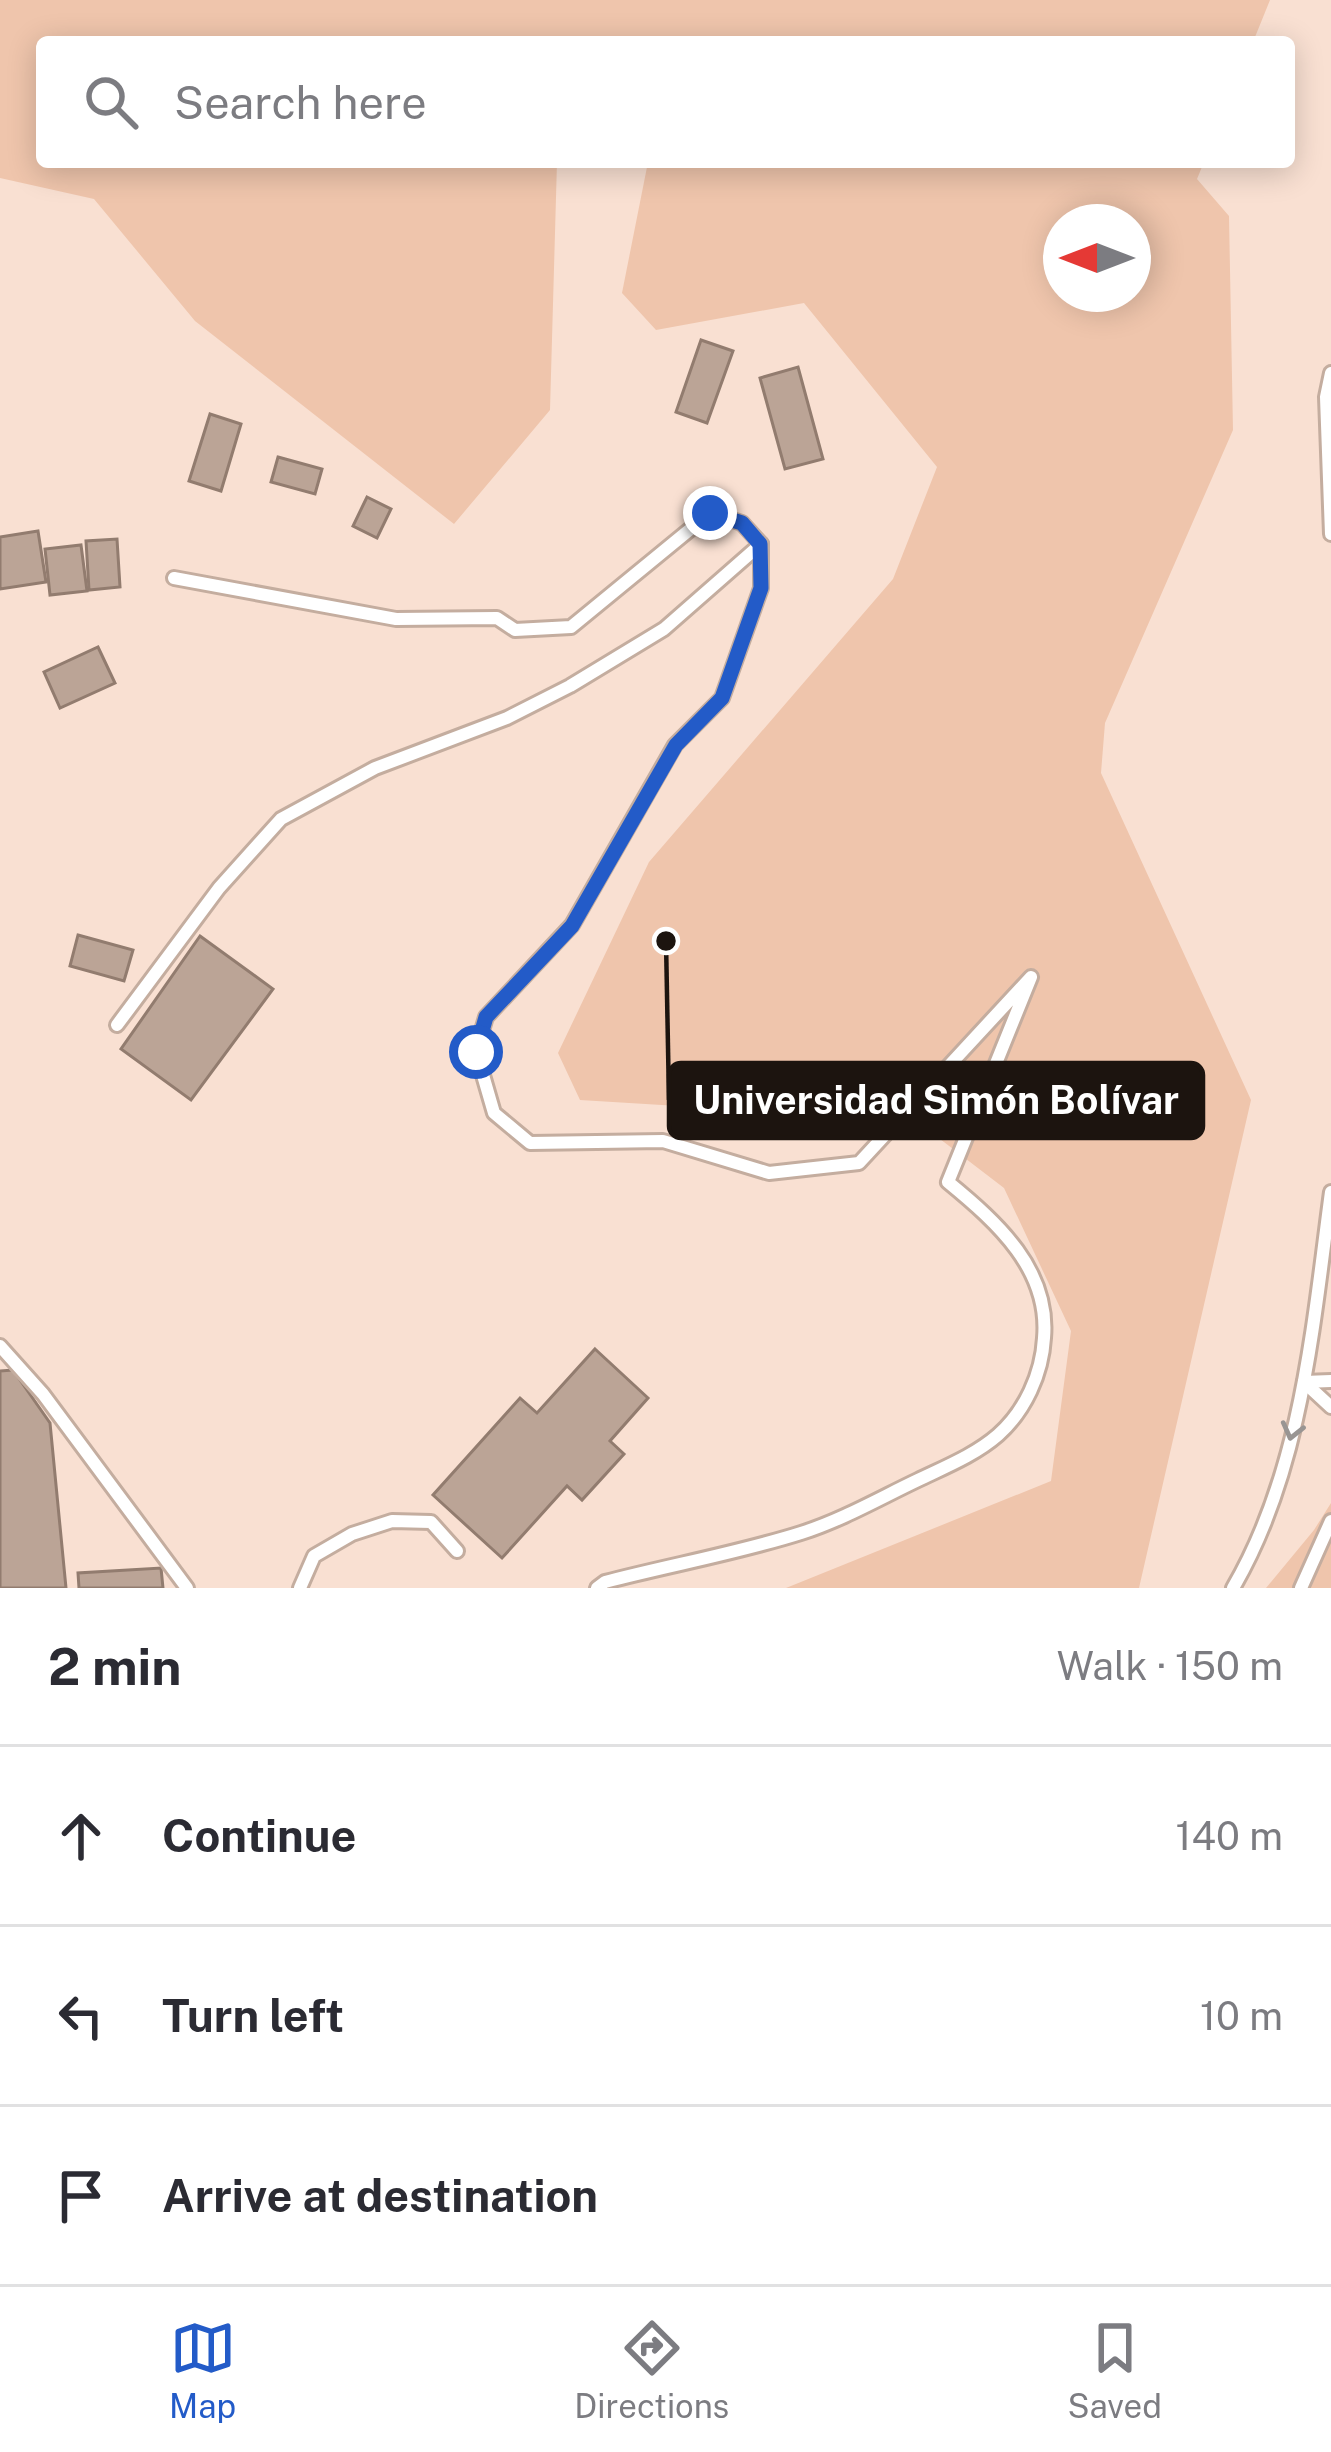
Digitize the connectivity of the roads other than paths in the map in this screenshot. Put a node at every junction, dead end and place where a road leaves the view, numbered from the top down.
1 (1331, 373) edge
2 (1331, 534) edge
3 (760, 544) junction
4 (174, 578) dead end
5 (116, 1024) dead end
6 (1331, 1192) edge
7 (0, 1346) edge
8 (1331, 1381) edge
9 (1304, 1382) junction
10 (1331, 1407) edge
11 (1331, 1521) edge
12 (458, 1552) dead end
13 (187, 1588) edge
14 (300, 1588) edge
15 (597, 1588) edge
16 (1233, 1588) edge
17 (1300, 1588) edge

1 - 2 lane
3 - 4 lane
3 - 5 lane
3 - 15 lane
6 - 9 lane
7 - 13 lane
8 - 9 lane
9 - 10 lane
9 -> 16 lane
11 - 17 lane
12 - 14 lane

